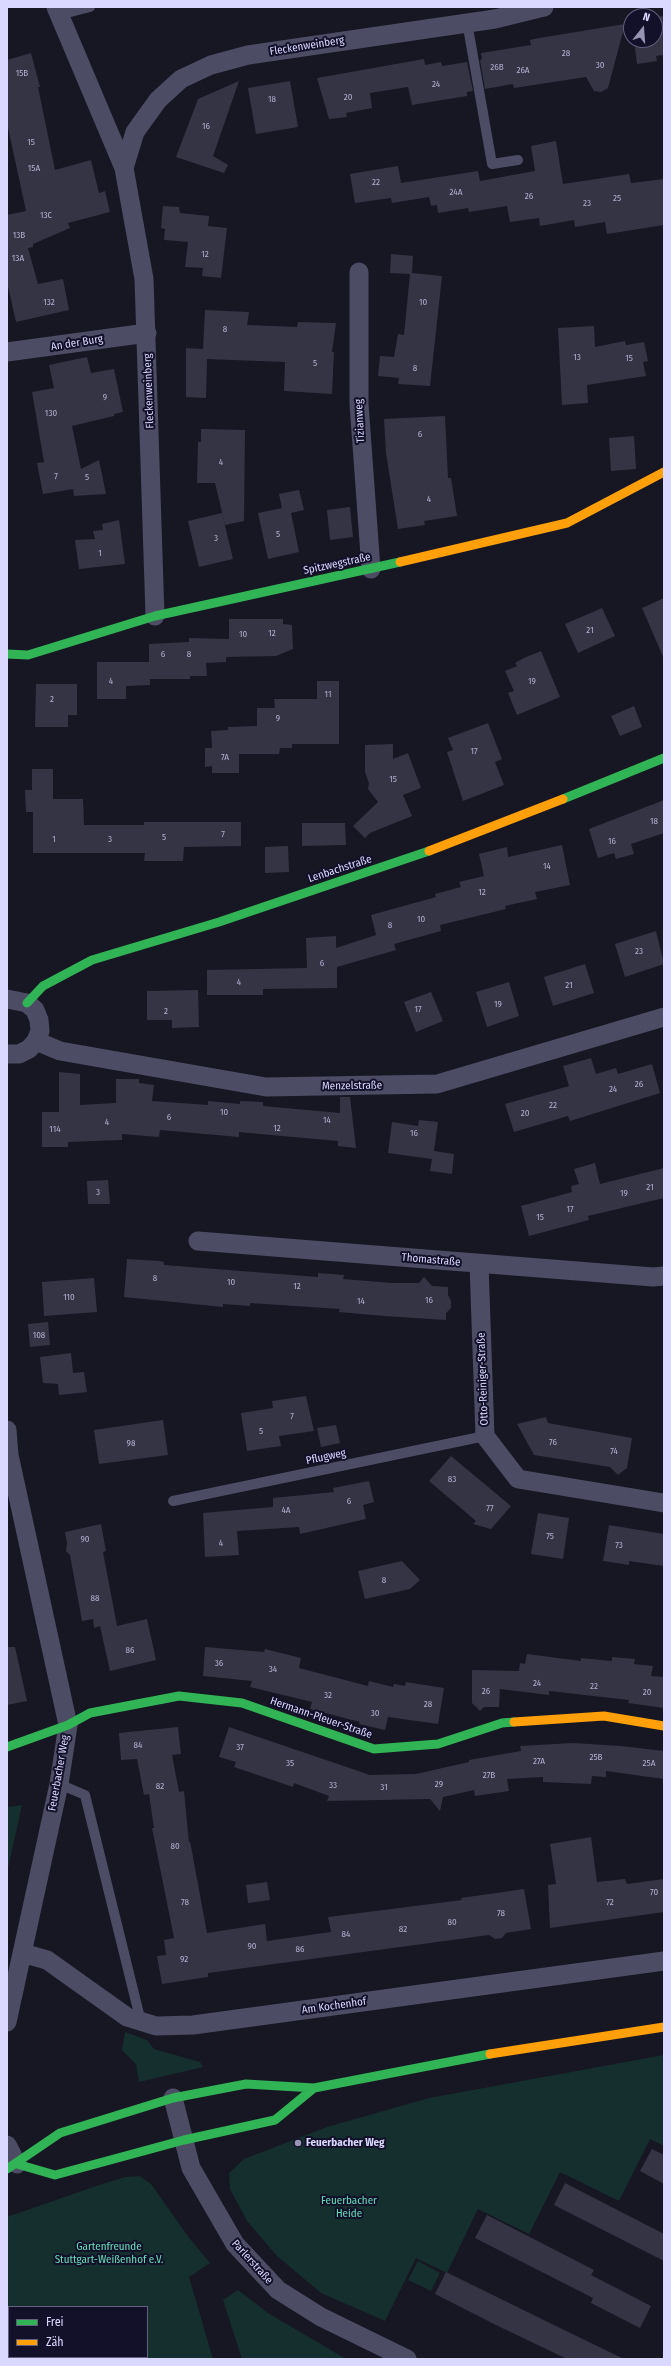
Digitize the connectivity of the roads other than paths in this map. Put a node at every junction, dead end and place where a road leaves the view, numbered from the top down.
1 (90, 7) edge
2 (544, 7) edge
3 (57, 11) edge
4 (467, 22) junction
5 (518, 160) dead end
6 (124, 168) junction
7 (360, 272) dead end
8 (147, 333) junction
9 (7, 352) edge
10 (664, 472) edge
11 (372, 569) junction
12 (155, 616) junction
13 (7, 654) edge
14 (664, 758) edge
15 (7, 1000) edge
16 (27, 1003) junction
17 (664, 1017) edge
18 (36, 1041) junction
19 (7, 1054) edge
20 (198, 1241) dead end
21 (479, 1264) junction
22 (664, 1276) edge
23 (7, 1430) edge
24 (485, 1436) junction
25 (172, 1501) dead end
26 (664, 1503) edge
27 (68, 1725) junction
28 (664, 1726) edge
29 (7, 1747) edge
30 (59, 1784) junction
31 (22, 1953) junction
32 (664, 1961) edge
33 (7, 2022) edge
34 (141, 2022) junction
35 (664, 2027) edge
36 (314, 2088) junction
37 (173, 2098) junction
38 (184, 2140) junction
39 (7, 2145) edge
40 (12, 2166) edge
41 (407, 2359) edge

1 - 3 lane
2 - 4 street, Fleckenweinberg
3 - 6 street, Fleckenweinberg
4 - 5 lane
4 - 6 street, Fleckenweinberg
6 - 8 street, Fleckenweinberg
7 - 11 street, Tizianweg
8 - 9 street, An der Burg
8 - 12 street, Fleckenweinberg
10 - 11 street, Spitzwegstraße
11 - 12 street, Spitzwegstraße
12 - 13 street, Spitzwegstraße
14 - 16 street, Lenbachstraße
15 - 16 street
16 - 18 street
17 - 18 street, Menzelstraße
18 - 19 street
20 - 21 street, Thomastraße
21 - 22 street, Thomastraße
21 - 24 street, Otto-Reiniger-Straße
23 - 27 street, Feuerbacher Weg
24 - 25 lane, Pflugweg
24 - 26 street, Otto-Reiniger-Straße
27 - 28 street, Hermann-Pleuer-Straße
27 - 29 street, Hermann-Pleuer-Straße
27 - 30 street, Feuerbacher Weg
30 - 31 street, Feuerbacher Weg
30 - 34 lane
31 - 33 street, Feuerbacher Weg
31 - 34 street, Am Kochenhof
32 - 34 street, Am Kochenhof
35 - 36 street
36 - 37 street
36 - 38 street
37 - 38 street, Parlerstraße
37 - 40 street
38 - 40 street
38 - 41 street, Parlerstraße
39 - 40 street

